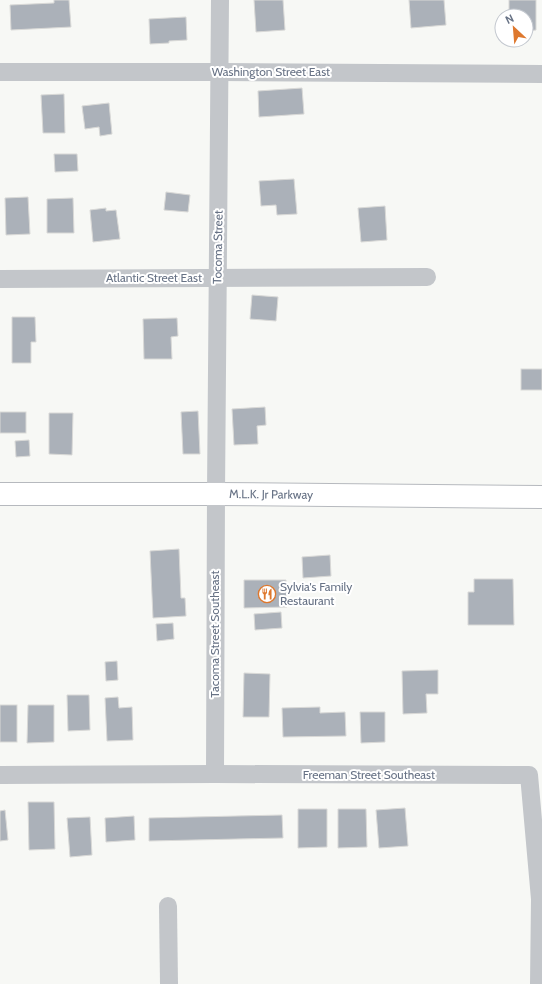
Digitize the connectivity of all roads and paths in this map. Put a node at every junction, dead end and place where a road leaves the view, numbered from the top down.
1 (220, 0) edge
2 (0, 72) edge
3 (220, 72) junction
4 (542, 74) edge
5 (427, 277) dead end
6 (217, 278) junction
7 (0, 279) edge
8 (0, 494) edge
9 (216, 494) junction
10 (542, 497) edge
11 (215, 774) junction
12 (0, 775) edge
13 (541, 899) edge
14 (168, 906) dead end
15 (168, 984) edge
16 (539, 984) edge

1 - 3 street, Tocoma Street
2 - 3 street, Washington Street East
3 - 4 street, Washington Street East
3 - 6 street, Tocoma Street
5 - 6 street, Atlantic Street East
6 - 7 street, Atlantic Street East
6 - 9 street, Tocoma Street
8 - 9 main road, M.L.K. Jr Parkway
9 - 10 main road, M.L.K. Jr Parkway
9 - 11 street, Tacoma Street Southeast
11 - 12 street, Freeman Street Southeast
11 - 13 street, Freeman Street Southeast
13 - 16 street, Freeman Street Southeast
14 - 15 street

